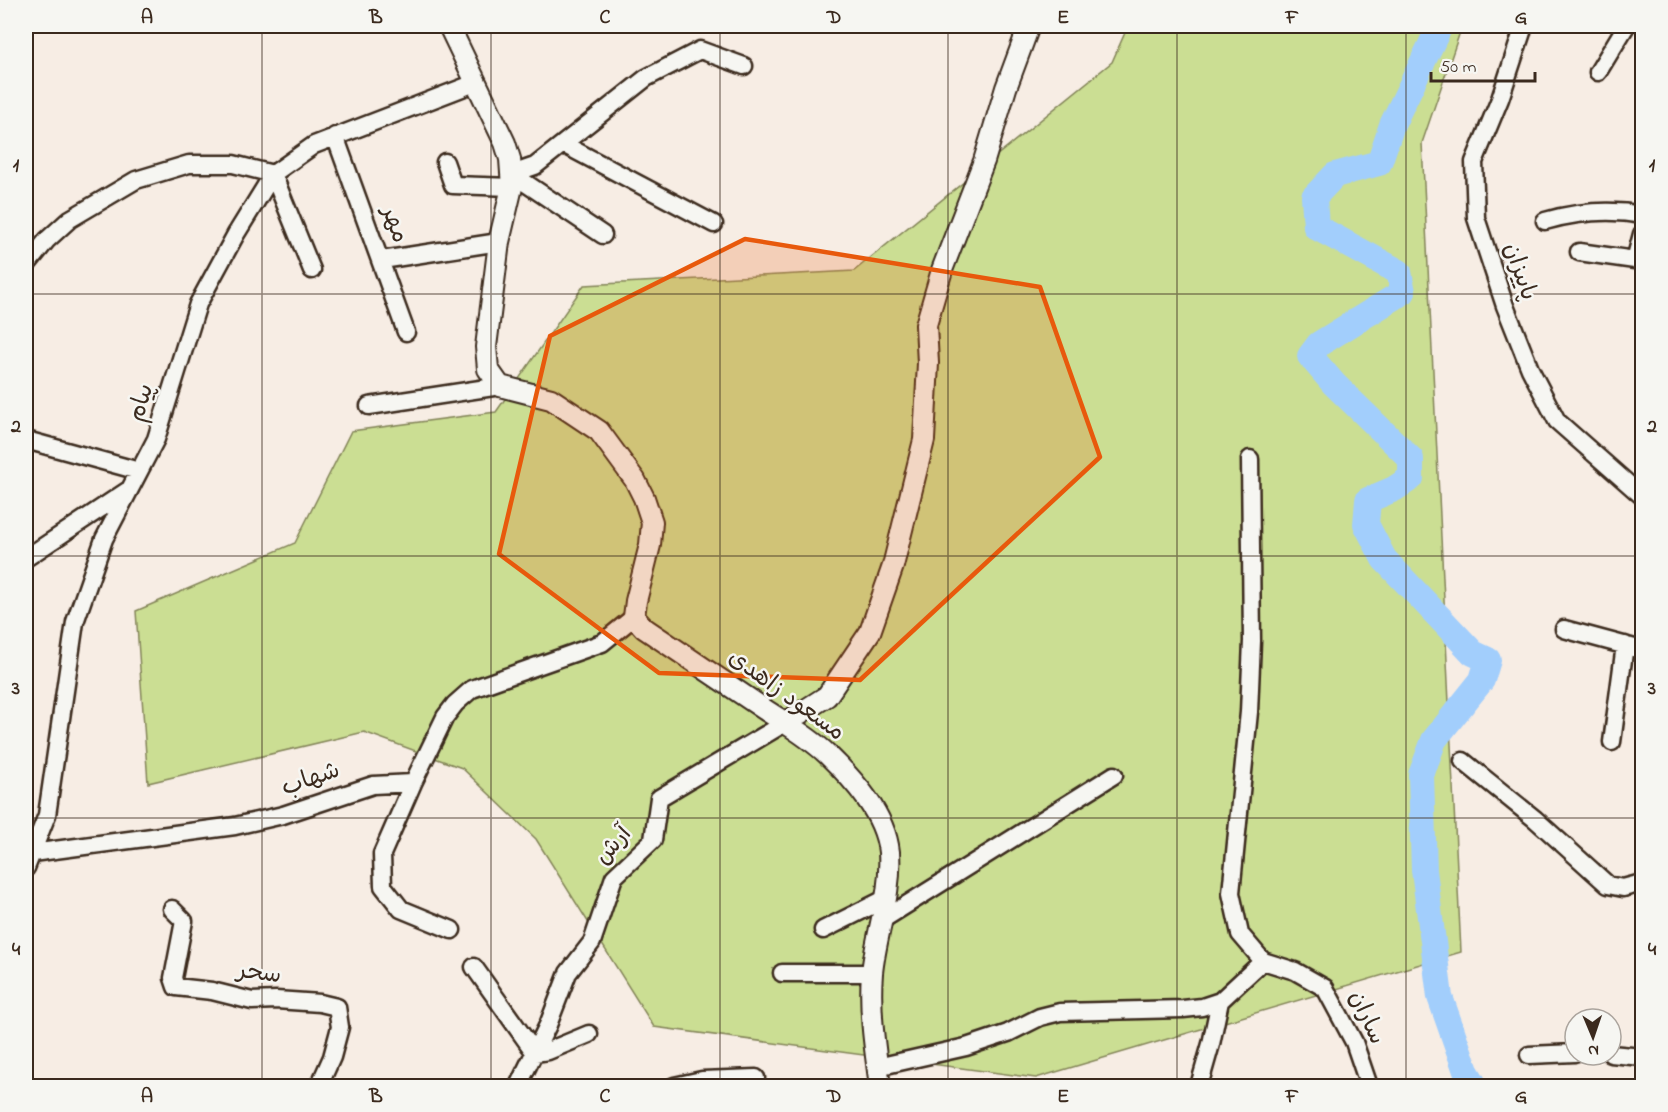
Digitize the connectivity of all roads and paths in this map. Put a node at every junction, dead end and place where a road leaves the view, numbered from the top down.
1 (449, 26) edge
2 (1029, 26) edge
3 (1524, 26) edge
4 (1626, 26) edge
5 (744, 66) dead end
6 (1598, 72) dead end
7 (475, 83) junction
8 (335, 136) junction
9 (563, 144) junction
10 (445, 162) dead end
11 (273, 174) junction
12 (512, 181) junction
13 (1642, 215) edge
14 (1545, 221) dead end
15 (714, 224) dead end
16 (1642, 234) edge
17 (603, 235) dead end
18 (499, 242) junction
19 (1579, 252) dead end
20 (382, 260) junction
21 (26, 266) edge
22 (312, 270) dead end
23 (406, 332) dead end
24 (500, 386) junction
25 (369, 406) dead end
26 (26, 440) edge
27 (1250, 459) dead end
28 (140, 471) junction
29 (130, 489) junction
30 (1642, 496) edge
31 (26, 558) edge
32 (634, 617) junction
33 (1564, 629) dead end
34 (1625, 645) junction
35 (1642, 650) edge
36 (785, 723) junction
37 (1612, 742) dead end
38 (1463, 761) dead end
39 (1114, 775) dead end
40 (412, 783) junction
41 (32, 853) junction
42 (26, 868) edge
43 (1642, 884) edge
44 (887, 898) junction
45 (172, 909) dead end
46 (882, 920) junction
47 (452, 930) dead end
48 (823, 930) dead end
49 (1263, 961) junction
50 (474, 967) dead end
51 (782, 973) dead end
52 (872, 973) junction
53 (1220, 1001) junction
54 (589, 1034) dead end
55 (535, 1053) junction
56 (1563, 1054) edge
57 (1529, 1055) dead end
58 (1623, 1055) edge
59 (1642, 1057) edge
60 (877, 1066) junction
61 (755, 1082) edge
62 (319, 1086) edge
63 (518, 1086) edge
64 (674, 1086) edge
65 (880, 1086) edge
66 (1199, 1086) edge
67 (1369, 1086) edge

1 - 7 street
2 - 36 street
3 - 30 street, پاییزان
4 - 6 street
5 - 9 street
7 - 8 street, پیام
7 - 12 street
8 - 11 street, پیام
8 - 20 street, مهر
9 - 12 street
9 - 15 street
10 - 12 street
11 - 21 street
11 - 22 street
11 - 28 street, پیام
12 - 17 street
12 - 18 street
13 - 14 street
16 - 19 street
18 - 20 street
18 - 24 street
20 - 23 street, مهر
24 - 25 street
24 - 32 street
26 - 28 street
27 - 49 street
28 - 29 street, پیام
29 - 31 street
29 - 41 street, پیام
32 - 36 street, مسعود زاهدی
32 - 40 street
33 - 34 street
34 - 35 street
34 - 37 street
36 - 44 street, مسعود زاهدی
36 - 55 street, آرش
38 - 43 street
39 - 46 street
40 - 41 street, شهاب
40 - 47 street
41 - 42 street, پیام
44 - 46 street, مسعود زاهدی
44 - 48 street
45 - 62 street, سحر
46 - 52 street, مسعود زاهدی
49 - 53 street
49 - 67 street, ساران
50 - 55 street
51 - 52 street
52 - 60 street, مسعود زاهدی
53 - 60 street
53 - 66 street
54 - 55 street
55 - 63 street, آرش
56 - 57 street
58 - 59 street
60 - 65 street, مسعود زاهدی
61 - 64 street

